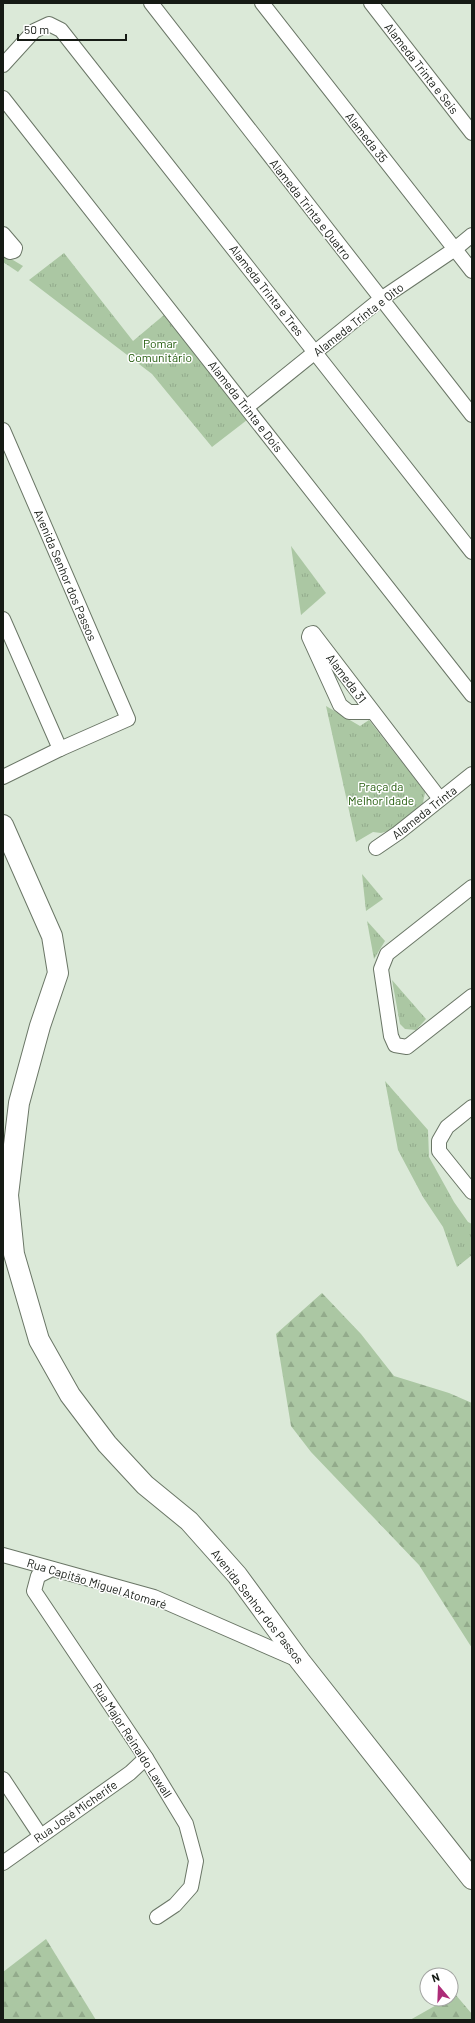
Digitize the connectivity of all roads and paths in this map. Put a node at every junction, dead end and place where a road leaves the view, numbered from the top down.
1 (151, 3) edge
2 (262, 3) edge
3 (372, 3) edge
4 (3, 65) edge
5 (3, 98) edge
6 (472, 133) edge
7 (3, 234) edge
8 (472, 235) edge
9 (455, 249) junction
10 (8, 250) edge
11 (472, 271) edge
12 (381, 298) junction
13 (315, 351) junction
14 (247, 407) junction
15 (470, 412) edge
16 (3, 430) edge
17 (472, 552) edge
18 (3, 619) edge
19 (472, 695) edge
20 (373, 712) junction
21 (60, 749) junction
22 (472, 774) edge
23 (3, 777) edge
24 (440, 799) junction
25 (3, 825) edge
26 (376, 848) dead end
27 (472, 887) edge
28 (472, 996) edge
29 (472, 1107) edge
30 (472, 1192) edge
31 (3, 1554) edge
32 (52, 1569) junction
33 (300, 1661) junction
34 (146, 1758) junction
35 (3, 1779) edge
36 (40, 1835) junction
37 (3, 1862) edge
38 (472, 1879) edge
39 (157, 1917) dead end

1 - 12 street, Alameda Trinta e Quatro
2 - 9 street, Alameda 35
3 - 6 street, Alameda Trinta e Seis
4 - 13 street, Alameda Trinta e Tres
5 - 14 street, Alameda Trinta e Dois
7 - 10 street
8 - 9 street, Alameda Trinta e Oito
9 - 11 street, Alameda 35
9 - 12 street, Alameda Trinta e Oito
12 - 13 street, Alameda Trinta e Oito
12 - 15 street, Alameda Trinta e Quatro
13 - 14 street, Alameda Trinta e Oito
13 - 17 street, Alameda Trinta e Tres
14 - 19 street, Alameda Trinta e Dois
16 - 21 street, Avenida Senhor dos Passos
18 - 21 street
20 - 20 street, Alameda 31
20 - 24 street
21 - 23 street
22 - 24 street, Alameda Trinta
24 - 26 street, Alameda Trinta
25 - 33 street, Avenida Senhor dos Passos
27 - 28 street
29 - 30 street
31 - 32 street, Rua Capitão Miguel Atomaré
32 - 33 street, Rua Capitão Miguel Atomaré
32 - 34 street, Rua Major Reinaldo Lawall
33 - 38 street, Avenida Senhor dos Passos
34 - 36 street, Rua José Micherife
34 - 39 street, Rua Major Reinaldo Lawall
35 - 36 street
36 - 37 street, Rua José Micherife

